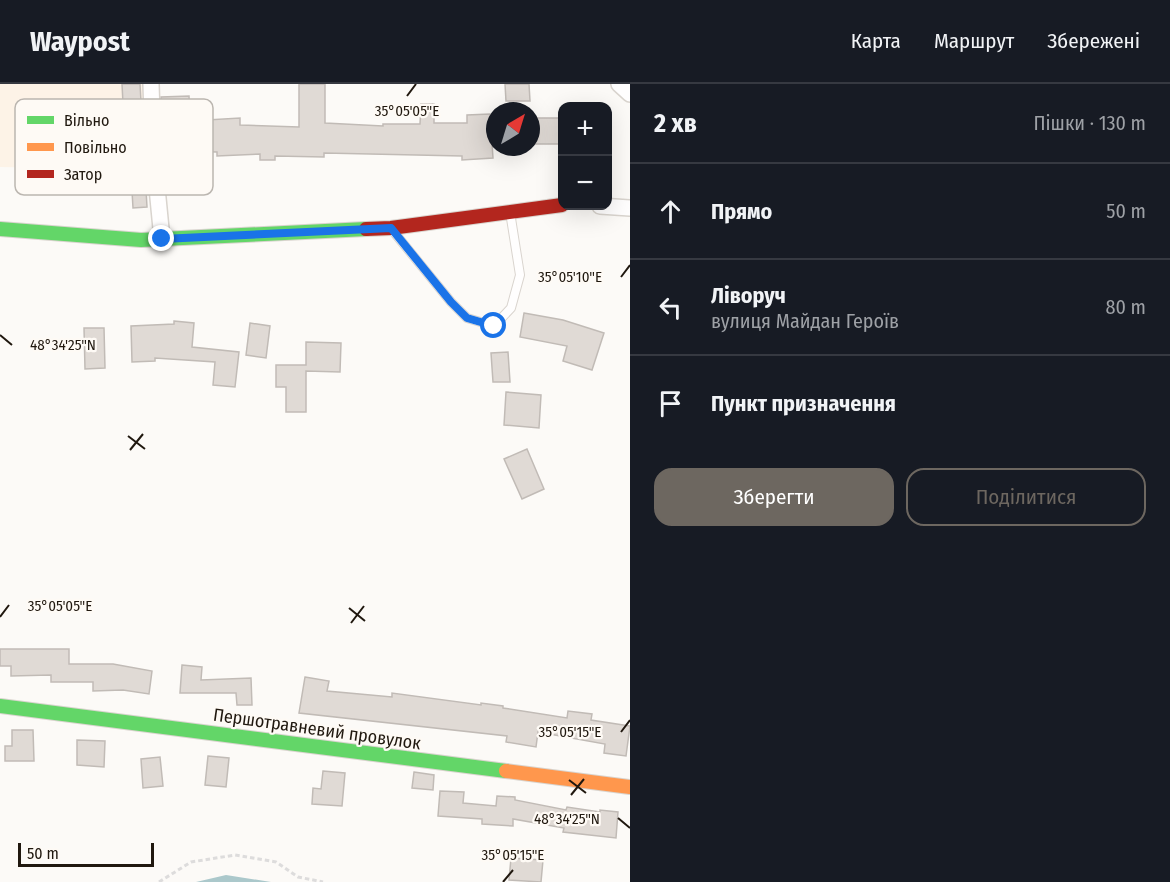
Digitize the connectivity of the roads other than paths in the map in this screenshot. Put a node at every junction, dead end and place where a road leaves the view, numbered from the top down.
1 (151, 84) edge
2 (619, 84) edge
3 (630, 94) edge
4 (151, 99) edge
5 (158, 195) edge
6 (558, 205) edge
7 (612, 207) edge
8 (630, 208) edge
9 (510, 211) junction
10 (391, 228) junction
11 (0, 229) edge
12 (162, 239) junction
13 (0, 706) edge
14 (630, 787) edge

1 - 4 street
2 - 3 street
5 - 12 street
6 - 9 street
7 - 8 street
9 - 10 street
9 - 10 lane
10 - 12 street
11 - 12 street
13 - 14 street, Першотравневий провулок

